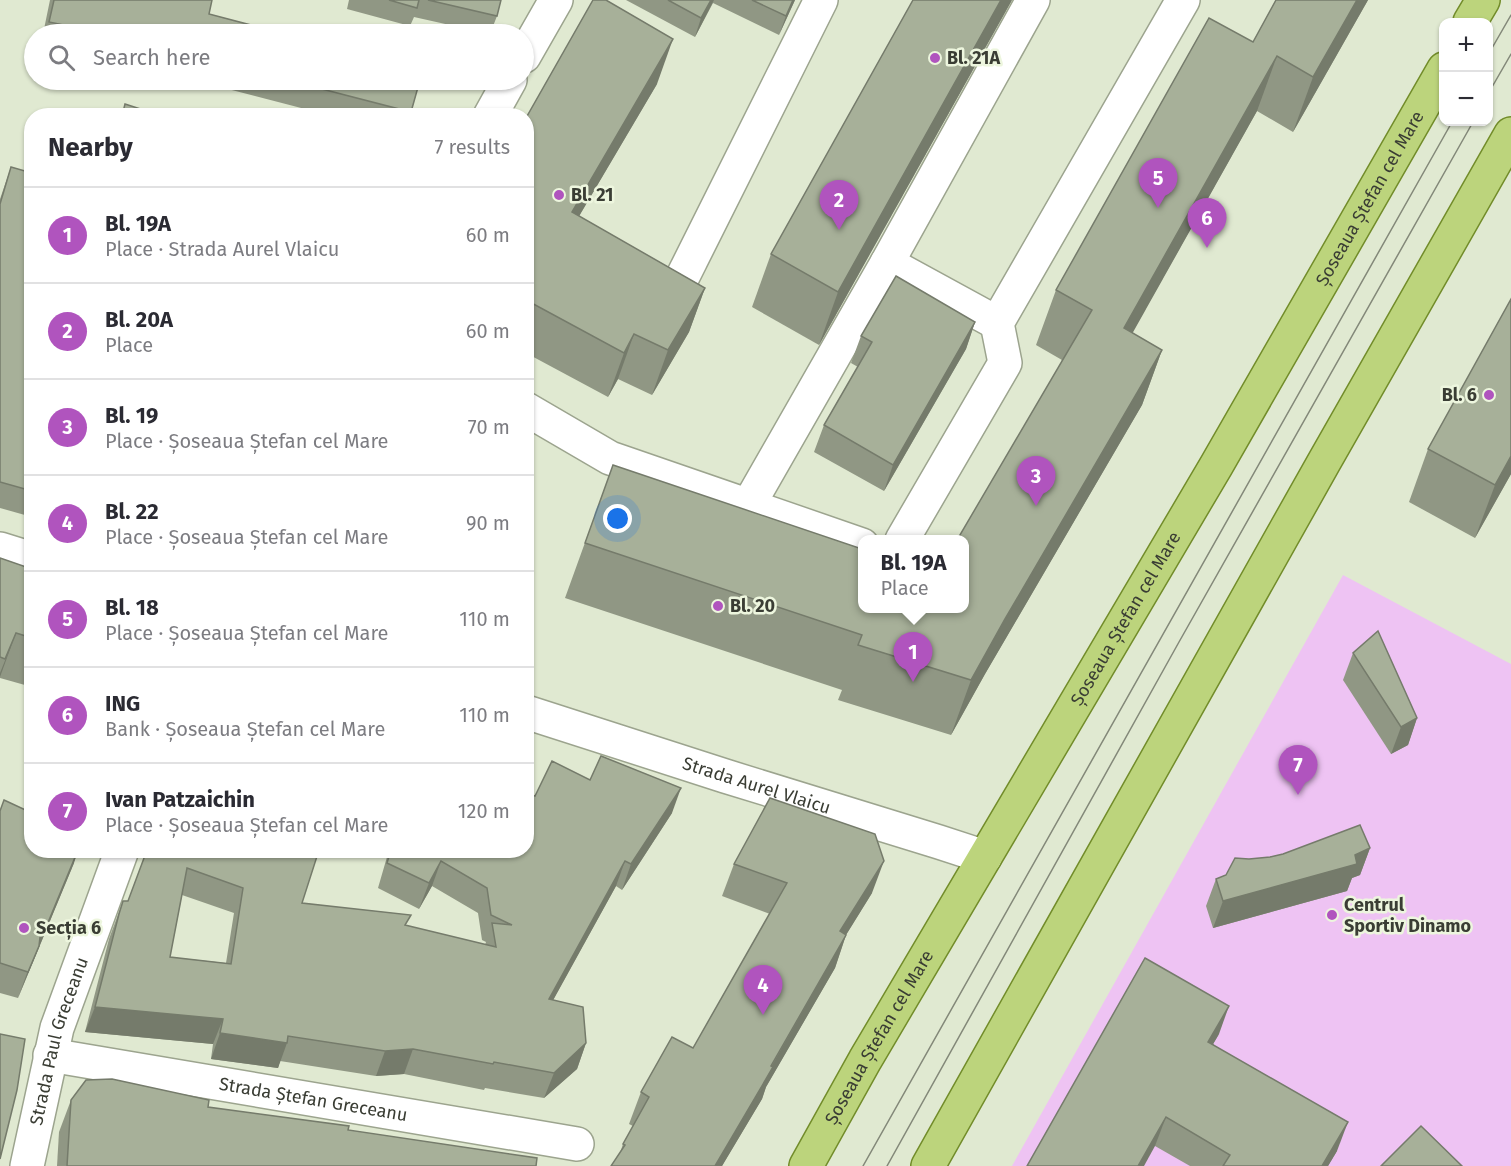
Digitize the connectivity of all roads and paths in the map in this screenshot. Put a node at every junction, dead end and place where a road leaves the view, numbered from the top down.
1 (556, 0) edge
2 (821, 0) edge
3 (1033, 0) edge
4 (1183, 0) edge
5 (1483, 0) edge
6 (1472, 18) edge
7 (534, 38) edge
8 (1441, 72) edge
9 (504, 90) edge
10 (494, 108) edge
11 (1511, 134) edge
12 (887, 263) junction
13 (680, 282) edge
14 (996, 323) junction
15 (534, 414) edge
16 (748, 506) junction
17 (905, 535) edge
18 (858, 544) edge
19 (0, 549) edge
20 (24, 556) edge
21 (534, 715) edge
22 (985, 857) junction
23 (119, 858) edge
24 (50, 1055) junction
25 (577, 1144) dead end
26 (27, 1166) edge
27 (806, 1166) edge
28 (927, 1166) edge

1 - 7 street
2 - 13 street
3 - 12 street
4 - 14 street
5 - 6 main road
8 - 22 main road, Șoseaua Ștefan cel Mare
9 - 10 street
11 - 28 main road
12 - 14 street
12 - 16 street
14 - 17 street
15 - 16 street
16 - 18 street
19 - 20 street
21 - 22 street, Strada Aurel Vlaicu
22 - 27 main road, Șoseaua Ștefan cel Mare
23 - 24 street, Strada Paul Greceanu
24 - 25 street, Strada Ștefan Greceanu
24 - 26 street, Strada Paul Greceanu

